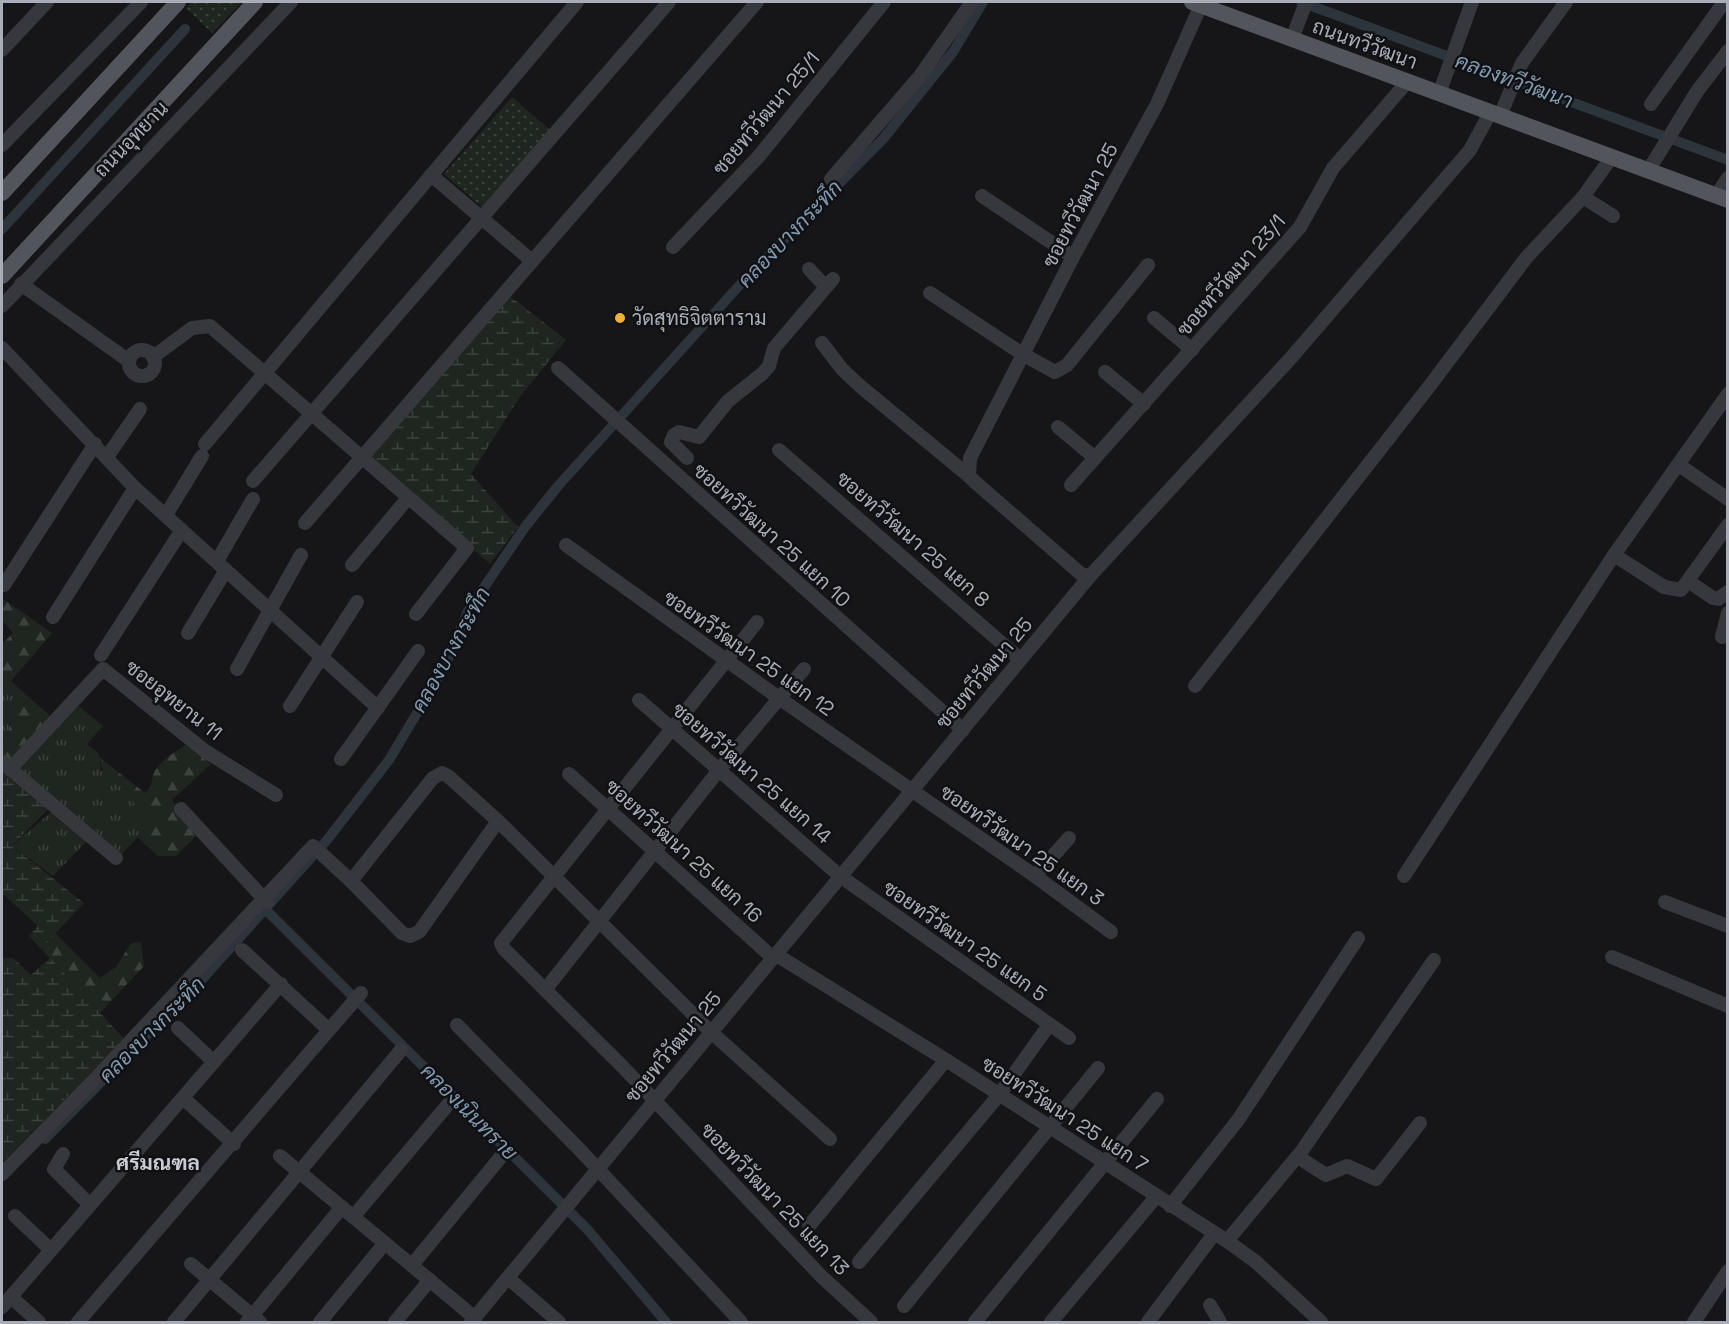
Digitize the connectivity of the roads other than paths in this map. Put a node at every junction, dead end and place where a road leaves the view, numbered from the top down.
1 (47, 2) edge
2 (141, 2) edge
3 (178, 2) edge
4 (255, 2) edge
5 (291, 2) edge
6 (577, 2) edge
7 (669, 2) edge
8 (757, 2) edge
9 (884, 2) edge
10 (972, 2) edge
11 (1306, 2) edge
12 (1472, 2) edge
13 (1566, 2) edge
14 (1196, 3) edge
15 (1728, 3) edge
16 (1292, 39) junction
17 (2, 50) edge
18 (1728, 51) edge
19 (1407, 82) junction
20 (1439, 94) junction
21 (1651, 104) dead end
22 (1495, 114) junction
23 (2, 145) edge
24 (1611, 158) junction
25 (1648, 171) junction
26 (431, 175) junction
27 (1728, 178) edge
28 (831, 179) dead end
29 (2, 192) edge
30 (982, 196) dead end
31 (1583, 197) junction
32 (1722, 198) edge
33 (1613, 216) dead end
34 (482, 218) junction
35 (673, 247) dead end
36 (1073, 257) junction
37 (532, 261) junction
38 (1148, 265) dead end
39 (809, 269) dead end
40 (2, 276) edge
41 (21, 284) junction
42 (930, 293) dead end
43 (2, 306) edge
44 (1154, 318) dead end
45 (822, 342) dead end
46 (2, 348) edge
47 (1192, 350) junction
48 (1024, 355) junction
49 (153, 357) junction
50 (129, 362) junction
51 (558, 368) dead end
52 (1105, 372) dead end
53 (264, 373) junction
54 (1728, 394) edge
55 (1144, 404) junction
56 (140, 409) dead end
57 (312, 414) junction
58 (1058, 427) dead end
59 (699, 436) junction
60 (94, 444) junction
61 (779, 450) dead end
62 (107, 457) junction
63 (361, 458) junction
64 (687, 458) junction
65 (1095, 458) junction
66 (1679, 465) junction
67 (969, 476) junction
68 (677, 477) junction
69 (254, 481) dead end
70 (1071, 485) dead end
71 (135, 488) junction
72 (408, 498) junction
73 (253, 499) dead end
74 (1728, 499) edge
75 (166, 515) junction
76 (305, 523) dead end
77 (1728, 525) edge
78 (182, 530) junction
79 (566, 545) dead end
80 (301, 555) dead end
81 (1614, 555) junction
82 (352, 565) dead end
83 (221, 566) junction
84 (1090, 576) junction
85 (1689, 581) junction
86 (4, 585) dead end
87 (1728, 592) edge
88 (357, 602) dead end
89 (270, 610) junction
90 (1728, 613) edge
91 (416, 614) dead end
92 (53, 617) dead end
93 (757, 622) dead end
94 (188, 633) dead end
95 (1722, 637) dead end
96 (418, 651) dead end
97 (101, 655) dead end
98 (322, 657) junction
99 (726, 659) junction
100 (1020, 659) junction
101 (237, 669) dead end
102 (804, 669) dead end
103 (1195, 686) dead end
104 (779, 698) junction
105 (639, 700) dead end
106 (290, 706) dead end
107 (378, 708) junction
108 (670, 728) junction
109 (963, 730) junction
110 (341, 759) dead end
111 (6, 765) edge
112 (719, 770) junction
113 (569, 774) dead end
114 (911, 791) junction
115 (276, 795) dead end
116 (607, 808) junction
117 (181, 809) dead end
118 (498, 820) junction
119 (1068, 838) dead end
120 (656, 853) junction
121 (116, 858) dead end
122 (554, 875) junction
123 (840, 876) junction
124 (1035, 876) junction
125 (1404, 876) dead end
126 (351, 881) junction
127 (266, 901) junction
128 (1665, 902) dead end
129 (601, 921) junction
130 (1728, 926) edge
131 (1111, 932) dead end
132 (1358, 938) dead end
133 (242, 950) dead end
134 (774, 956) junction
135 (1612, 957) dead end
136 (1434, 960) dead end
137 (281, 984) junction
138 (545, 990) junction
139 (358, 996) dead end
140 (1728, 1006) edge
141 (457, 1025) dead end
142 (1049, 1025) junction
143 (178, 1028) dead end
144 (329, 1030) junction
145 (711, 1032) junction
146 (1069, 1038) dead end
147 (401, 1050) dead end
148 (946, 1060) junction
149 (214, 1062) junction
150 (1098, 1068) dead end
151 (999, 1095) junction
152 (183, 1098) junction
153 (1157, 1099) dead end
154 (654, 1100) junction
155 (451, 1101) dead end
156 (1420, 1123) dead end
157 (1050, 1128) junction
158 (830, 1139) dead end
159 (234, 1143) junction
160 (504, 1153) dead end
161 (63, 1154) dead end
162 (280, 1156) dead end
163 (1298, 1157) junction
164 (1104, 1162) junction
165 (597, 1169) junction
166 (299, 1172) junction
167 (2, 1174) edge
168 (1156, 1197) junction
169 (90, 1205) junction
170 (1170, 1206) junction
171 (342, 1207) junction
172 (15, 1215) dead end
173 (353, 1217) junction
174 (810, 1226) dead end
175 (1214, 1234) junction
176 (1227, 1241) junction
177 (385, 1243) junction
178 (51, 1251) junction
179 (859, 1262) dead end
180 (191, 1264) dead end
181 (412, 1265) junction
182 (1728, 1271) edge
183 (508, 1278) junction
184 (209, 1279) junction
185 (430, 1280) junction
186 (6, 1302) edge
187 (1210, 1305) dead end
188 (904, 1306) dead end
189 (253, 1320) edge
190 (473, 1320) edge
191 (39, 1323) edge
192 (78, 1323) edge
193 (174, 1323) edge
194 (320, 1323) edge
195 (395, 1323) edge
196 (559, 1323) edge
197 (741, 1323) edge
198 (871, 1323) edge
199 (975, 1323) edge
200 (1051, 1323) edge
201 (1148, 1323) edge
202 (1220, 1323) edge
203 (1321, 1323) edge
204 (1694, 1323) edge

1 - 17 street
2 - 23 street
3 - 29 main road
4 - 40 main road, ถนนอุทยาน
5 - 41 street, ถนนอุทยาน
6 - 26 street
7 - 34 street
8 - 37 street
9 - 35 street, ซอยทวีวัฒนา 25/1
10 - 28 street
11 - 16 street
12 - 20 street
13 - 22 street, ซอยทวีวัฒนา 25
14 - 16 main road, ถนนทวีวัฒนา
14 - 36 street, ซอยทวีวัฒนา 25
15 - 21 street
16 - 19 main road, ถนนทวีวัฒนา
18 - 25 street
19 - 20 main road, ถนนทวีวัฒนา
19 - 47 street, ซอยทวีวัฒนา 23/1
20 - 22 main road, ถนนทวีวัฒนา
22 - 24 main road, ถนนทวีวัฒนา
22 - 84 street, ซอยทวีวัฒนา 25
24 - 25 main road, ถนนทวีวัฒนา
24 - 31 street
25 - 32 main road, ถนนทวีวัฒนา
26 - 34 street
26 - 53 street
27 - 32 street
30 - 36 street
31 - 33 street
31 - 103 street
34 - 37 street
34 - 57 street
36 - 48 street, ซอยทวีวัฒนา 25
37 - 63 street
38 - 48 street
39 - 59 street
41 - 43 street, ถนนอุทยาน
41 - 50 street
42 - 48 street
44 - 47 street
45 - 67 street
46 - 60 street
47 - 55 street, ซอยทวีวัฒนา 23/1
48 - 67 street, ซอยทวีวัฒนา 25
49 - 50 street
49 - 50 street
49 - 53 street
51 - 68 street, ซอยทวีวัฒนา 25 แยก 10
52 - 55 street
53 - 57 street
53 - 75 street
54 - 66 street
55 - 65 street, ซอยทวีวัฒนา 23/1
56 - 62 street
57 - 63 street
57 - 69 street
58 - 65 street
59 - 64 street
59 - 64 street
60 - 62 street
60 - 86 street
61 - 100 street, ซอยทวีวัฒนา 25 แยก 8
62 - 71 street
63 - 72 street
63 - 76 street
64 - 68 street
65 - 70 street, ซอยทวีวัฒนา 23/1
66 - 74 street
66 - 81 street
67 - 84 street
68 - 109 street, ซอยทวีวัฒนา 25 แยก 10
71 - 75 street
71 - 92 street
72 - 82 street
72 - 91 street
73 - 83 street
75 - 78 street
77 - 85 street
78 - 83 street
78 - 97 street
79 - 99 street, ซอยทวีวัฒนา 25 แยก 12
80 - 89 street
81 - 85 street
81 - 125 street
83 - 89 street
83 - 94 street
84 - 100 street, ซอยทวีวัฒนา 25
85 - 87 street
88 - 98 street
89 - 98 street
89 - 101 street
90 - 95 street
93 - 99 street
96 - 107 street
98 - 106 street
98 - 107 street
99 - 104 street, ซอยทวีวัฒนา 25 แยก 12
99 - 108 street
100 - 109 street, ซอยทวีวัฒนา 25
102 - 104 street
104 - 112 street
104 - 114 street, ซอยทวีวัฒนา 25 แยก 12
105 - 108 street, ซอยทวีวัฒนา 25 แยก 14
107 - 110 street
108 - 112 street, ซอยทวีวัฒนา 25 แยก 14
108 - 116 street
109 - 114 street, ซอยทวีวัฒนา 25
111 - 115 street, ซอยอุทยาน 11
111 - 121 street, ซอยอุทยาน 11
112 - 120 street
112 - 123 street, ซอยทวีวัฒนา 25 แยก 14
113 - 116 street, ซอยทวีวัฒนา 25 แยก 16
114 - 123 street, ซอยทวีวัฒนา 25
114 - 124 street, ซอยทวีวัฒนา 25 แยก 3
116 - 120 street, ซอยทวีวัฒนา 25 แยก 16
116 - 122 street
117 - 127 street
118 - 122 street
118 - 126 street
118 - 126 street
119 - 124 street
120 - 129 street
120 - 134 street, ซอยทวีวัฒนา 25 แยก 16
122 - 129 street
122 - 138 street, ซอยทวีวัฒนา 25 แยก 13
123 - 134 street, ซอยทวีวัฒนา 25
123 - 142 street, ซอยทวีวัฒนา 25 แยก 5
124 - 131 street, ซอยทวีวัฒนา 25 แยก 3
126 - 127 street
127 - 167 street
128 - 130 street
129 - 138 street
129 - 145 street
132 - 170 street
133 - 137 street
134 - 145 street, ซอยทวีวัฒนา 25
134 - 148 street, ซอยทวีวัฒนา 25 แยก 7
135 - 140 street
136 - 163 street
137 - 144 street
137 - 149 street
138 - 154 street, ซอยทวีวัฒนา 25 แยก 13
139 - 144 street
141 - 165 street
142 - 146 street, ซอยทวีวัฒนา 25 แยก 5
142 - 151 street
143 - 149 street
144 - 159 street
145 - 154 street, ซอยทวีวัฒนา 25
145 - 158 street
147 - 166 street
148 - 151 street, ซอยทวีวัฒนา 25 แยก 7
148 - 174 street
149 - 152 street
150 - 157 street
151 - 157 street, ซอยทวีวัฒนา 25 แยก 7
151 - 179 street
152 - 159 street
152 - 169 street
153 - 164 street
154 - 165 street, ซอยทวีวัฒนา 25
154 - 198 street, ซอยทวีวัฒนา 25 แยก 13
155 - 173 street
156 - 163 street
157 - 164 street, ซอยทวีวัฒนา 25 แยก 7
157 - 188 street
159 - 192 street
160 - 181 street
161 - 169 street
162 - 166 street
163 - 176 street
164 - 168 street, ซอยทวีวัฒนา 25 แยก 7
164 - 199 street
165 - 183 street, ซอยทวีวัฒนา 25
165 - 197 street
166 - 171 street
166 - 184 street
168 - 170 street, ซอยทวีวัฒนา 25 แยก 7
168 - 200 street
169 - 178 street
170 - 175 street, ซอยทวีวัฒนา 25 แยก 7
171 - 173 street
171 - 189 street
172 - 178 street
173 - 177 street
175 - 176 street, ซอยทวีวัฒนา 25 แยก 7
175 - 201 street
176 - 203 street, ซอยทวีวัฒนา 25 แยก 7
177 - 181 street
177 - 194 street
178 - 186 street
180 - 184 street
181 - 185 street
182 - 204 street
183 - 190 street, ซอยทวีวัฒนา 25
183 - 196 street
184 - 189 street
184 - 193 street
185 - 190 street
185 - 195 street
186 - 191 street
187 - 202 street

